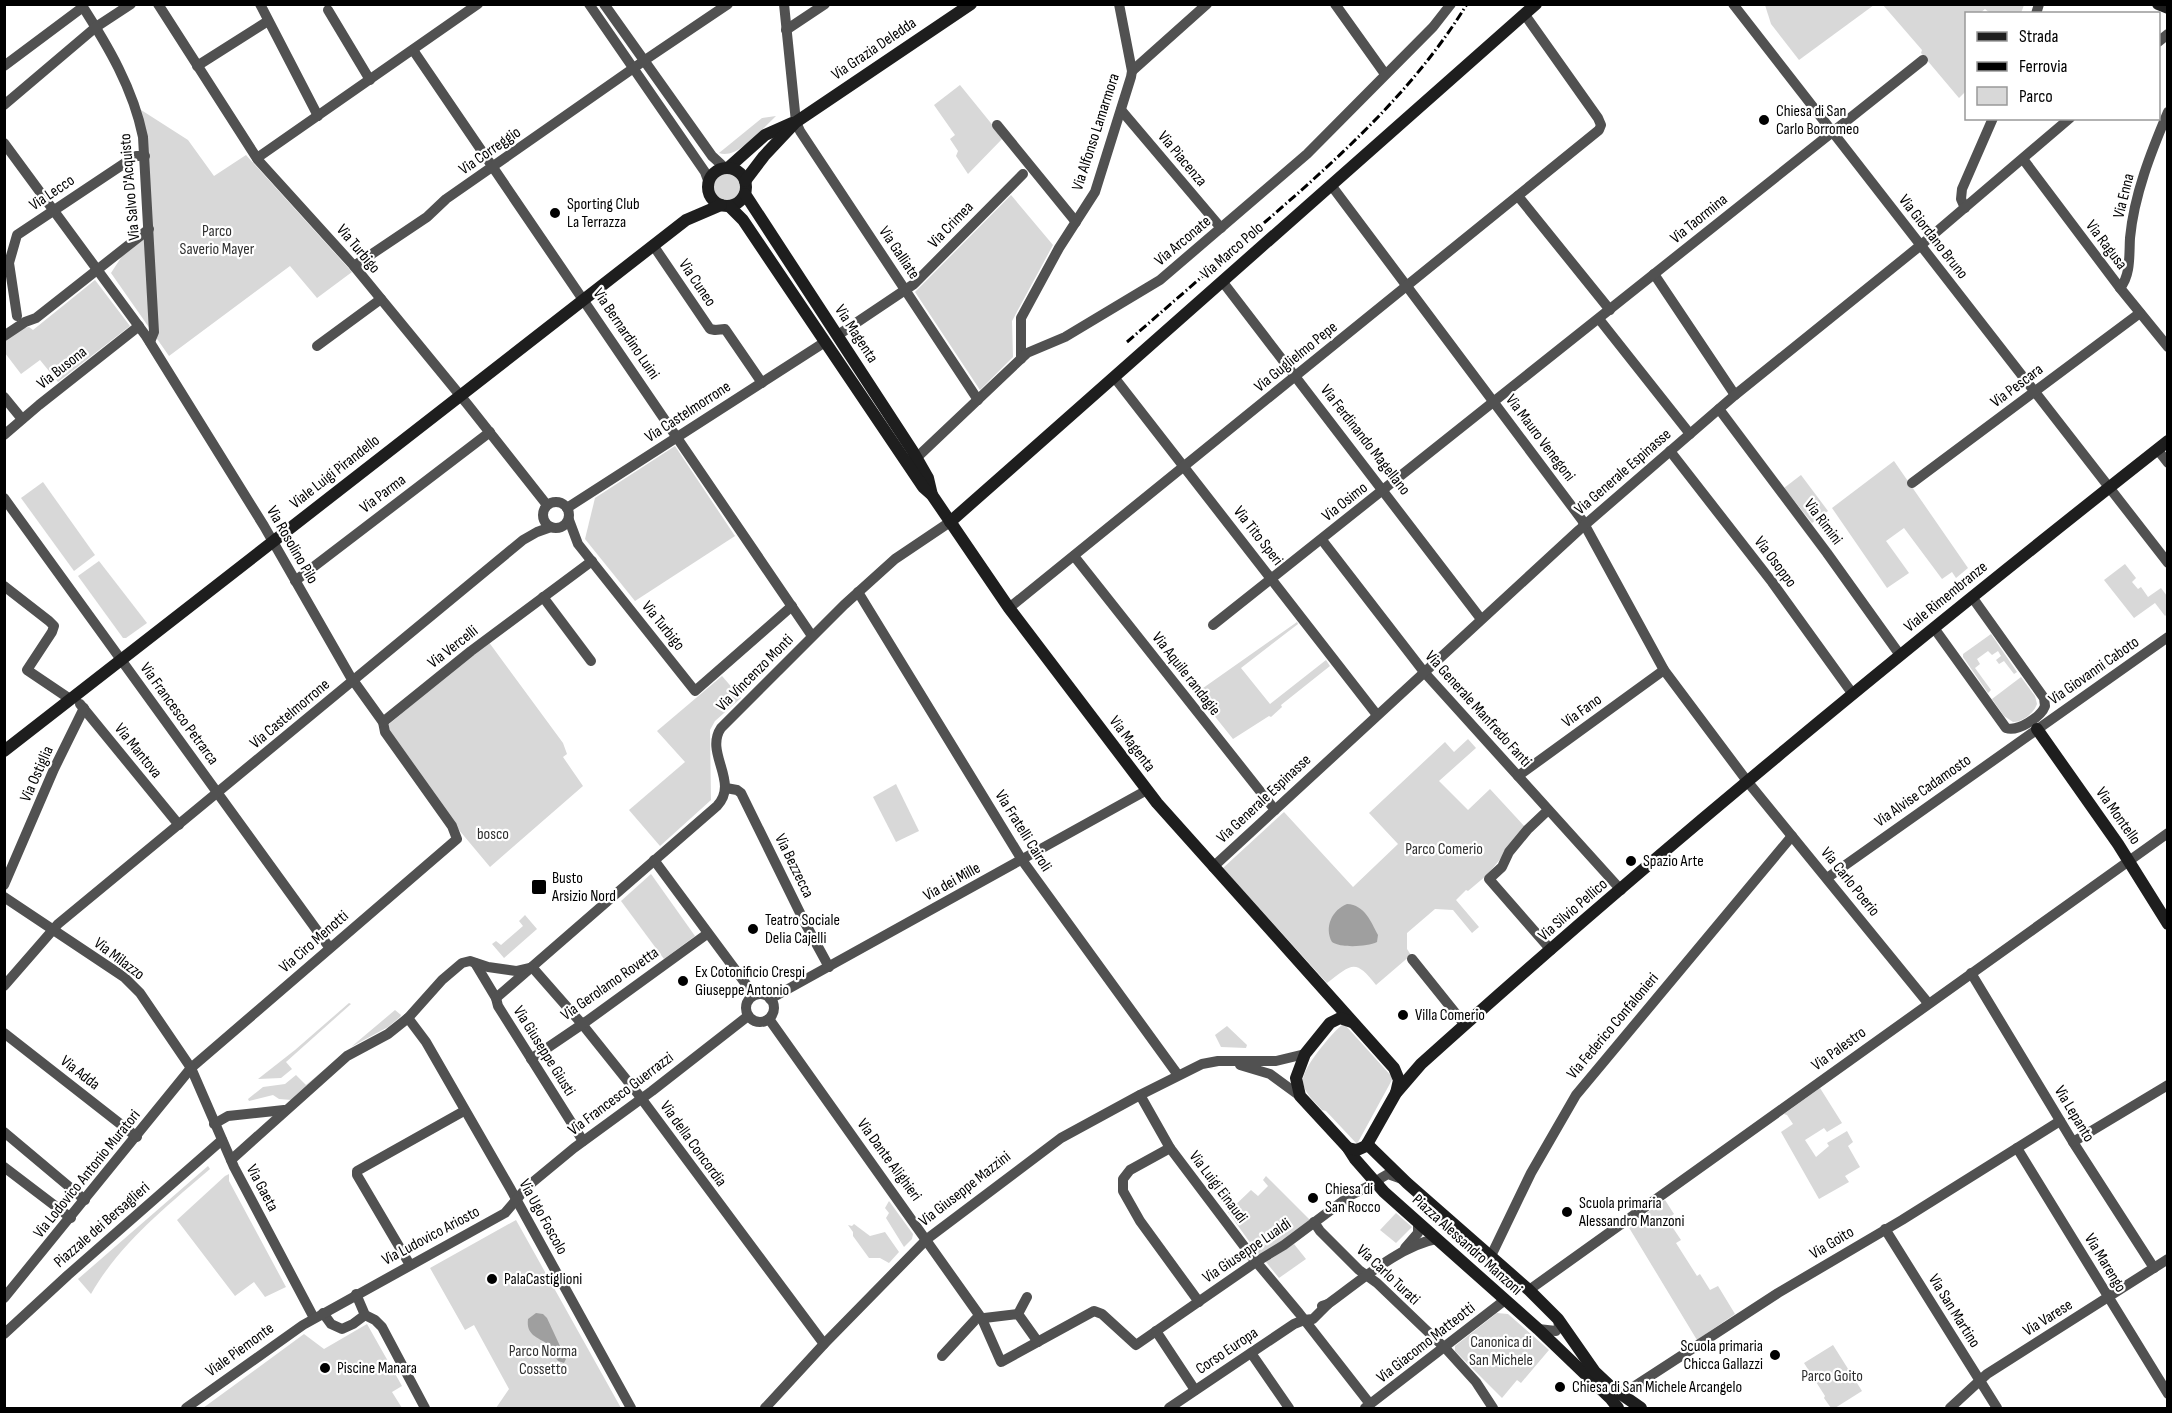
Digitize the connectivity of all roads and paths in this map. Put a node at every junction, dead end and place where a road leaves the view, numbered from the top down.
1 (131, 4) edge
2 (158, 4) edge
3 (260, 4) edge
4 (478, 4) edge
5 (589, 4) edge
6 (604, 4) edge
7 (728, 4) edge
8 (784, 4) edge
9 (825, 4) edge
10 (971, 4) edge
11 (1119, 4) edge
12 (1207, 4) edge
13 (1335, 4) edge
14 (1451, 4) edge
15 (1536, 4) edge
16 (1733, 4) edge
17 (2158, 4) edge
18 (82, 6) edge
19 (2168, 8) edge
20 (328, 10) dead end
21 (1525, 15) junction
22 (268, 21) junction
23 (96, 27) junction
24 (786, 30) junction
25 (413, 50) junction
26 (1923, 60) dead end
27 (644, 61) junction
28 (4, 66) edge
29 (197, 66) junction
30 (633, 69) junction
31 (1132, 71) junction
32 (1385, 74) junction
33 (370, 80) junction
34 (4, 105) edge
35 (1121, 110) junction
36 (2167, 112) edge
37 (318, 116) junction
38 (2068, 120) edge
39 (796, 122) junction
40 (1990, 123) edge
41 (997, 125) dead end
42 (1833, 132) junction
43 (4, 143) edge
44 (145, 156) junction
45 (257, 158) junction
46 (2023, 159) junction
47 (494, 166) junction
48 (727, 168) junction
49 (1023, 174) dead end
50 (745, 181) junction
51 (1331, 185) junction
52 (709, 187) junction
53 (745, 194) junction
54 (1518, 196) junction
55 (725, 205) junction
56 (1965, 208) junction
57 (53, 210) junction
58 (686, 219) junction
59 (1076, 222) junction
60 (1221, 228) junction
61 (149, 229) junction
62 (653, 246) junction
63 (1921, 246) junction
64 (354, 267) junction
65 (97, 268) junction
66 (1654, 274) junction
67 (1222, 281) junction
68 (1407, 286) junction
69 (2120, 288) junction
70 (906, 291) junction
71 (381, 299) junction
72 (584, 300) junction
73 (4, 303) edge
74 (1610, 310) junction
75 (2140, 313) junction
76 (1599, 319) junction
77 (20, 320) junction
78 (139, 326) junction
79 (837, 335) junction
80 (4, 336) edge
81 (150, 342) junction
82 (825, 342) junction
83 (317, 346) dead end
84 (2168, 347) edge
85 (1021, 359) junction
86 (1114, 376) junction
87 (1296, 376) junction
88 (762, 383) junction
89 (2035, 392) junction
90 (1735, 395) junction
91 (460, 396) junction
92 (4, 397) edge
93 (978, 400) junction
94 (1495, 402) junction
95 (1719, 409) junction
96 (22, 419) junction
97 (490, 432) junction
98 (1690, 434) junction
99 (4, 435) edge
100 (678, 437) junction
101 (2162, 445) edge
102 (1670, 451) junction
103 (912, 462) junction
104 (2168, 462) edge
105 (1185, 467) junction
106 (1912, 483) dead end
107 (2109, 487) junction
108 (1384, 490) junction
109 (4, 498) edge
110 (547, 505) junction
111 (567, 507) junction
112 (569, 520) junction
113 (950, 522) junction
114 (1585, 524) junction
115 (551, 527) junction
116 (1322, 540) junction
117 (273, 541) junction
118 (1074, 556) junction
119 (592, 561) junction
120 (2168, 563) edge
121 (1272, 579) junction
122 (295, 581) junction
123 (4, 586) edge
124 (858, 592) junction
125 (543, 597) junction
126 (1972, 597) junction
127 (792, 606) junction
128 (1009, 608) junction
129 (1482, 619) junction
130 (1213, 625) dead end
131 (1934, 628) junction
132 (812, 636) junction
133 (2168, 637) edge
134 (1900, 655) junction
135 (122, 659) junction
136 (591, 662) dead end
137 (1664, 670) junction
138 (1424, 672) junction
139 (354, 681) junction
140 (1852, 693) junction
141 (72, 698) junction
142 (84, 708) junction
143 (2041, 712) junction
144 (1377, 715) junction
145 (383, 722) junction
146 (2017, 728) junction
147 (2037, 729) junction
148 (4, 750) edge
149 (1518, 776) junction
150 (1747, 782) junction
151 (726, 788) junction
152 (1147, 790) junction
153 (218, 794) junction
154 (1275, 810) junction
155 (1548, 810) junction
156 (179, 825) junction
157 (2168, 833) edge
158 (1792, 836) junction
159 (457, 839) joint
160 (654, 860) junction
161 (1022, 860) junction
162 (2129, 861) junction
163 (1213, 867) junction
164 (1827, 878) junction
165 (4, 885) edge
166 (1621, 890) junction
167 (4, 897) edge
168 (2168, 924) edge
169 (53, 930) junction
170 (707, 934) junction
171 (329, 947) junction
172 (1551, 950) junction
173 (1412, 959) dead end
174 (474, 962) junction
175 (532, 967) junction
176 (829, 967) junction
177 (1971, 973) junction
178 (4, 986) edge
179 (1328, 995) junction
180 (754, 996) junction
181 (770, 999) junction
182 (497, 1002) junction
183 (1928, 1003) junction
184 (748, 1016) junction
185 (408, 1018) junction
186 (769, 1019) junction
187 (1353, 1022) junction
188 (1330, 1023) junction
189 (582, 1024) junction
190 (1465, 1025) junction
191 (4, 1033) edge
192 (1305, 1054) junction
193 (531, 1059) junction
194 (1231, 1062) junction
195 (1421, 1064) junction
196 (191, 1068) junction
197 (1394, 1068) junction
198 (1179, 1075) junction
199 (2168, 1085) edge
200 (1396, 1093) junction
201 (1140, 1095) junction
202 (1300, 1096) junction
203 (641, 1098) junction
204 (287, 1109) junction
205 (464, 1111) junction
206 (258, 1114) junction
207 (2060, 1121) junction
208 (214, 1124) junction
209 (4, 1132) edge
210 (260, 1133) junction
211 (137, 1137) junction
212 (222, 1140) junction
213 (583, 1142) junction
214 (2073, 1142) junction
215 (1367, 1144) junction
216 (1348, 1148) junction
217 (2017, 1148) junction
218 (1170, 1149) junction
219 (231, 1160) junction
220 (4, 1167) edge
221 (1407, 1183) junction
222 (1376, 1184) junction
223 (86, 1200) junction
224 (517, 1201) junction
225 (71, 1218) junction
226 (1314, 1222) junction
227 (1418, 1224) junction
228 (1885, 1229) junction
229 (927, 1239) junction
230 (1436, 1239) junction
231 (1398, 1255) junction
232 (1490, 1258) junction
233 (2168, 1260) edge
234 (1256, 1263) junction
235 (410, 1265) junction
236 (2154, 1268) junction
237 (1368, 1276) junction
238 (1530, 1290) junction
239 (356, 1294) junction
240 (1026, 1297) dead end
241 (2108, 1297) junction
242 (4, 1298) edge
243 (1505, 1300) junction
244 (1199, 1302) junction
245 (1018, 1314) junction
246 (365, 1315) junction
247 (319, 1316) junction
248 (1558, 1318) junction
249 (982, 1319) junction
250 (1304, 1320) junction
251 (1538, 1329) junction
252 (1156, 1331) junction
253 (4, 1334) edge
254 (1038, 1342) junction
255 (824, 1344) junction
256 (1444, 1347) junction
257 (1251, 1353) junction
258 (942, 1356) dead end
259 (1979, 1380) junction
260 (1195, 1390) junction
261 (2168, 1394) edge
262 (1621, 1395) junction
263 (1368, 1406) edge
264 (1634, 1407) edge
265 (186, 1408) edge
266 (425, 1408) edge
267 (631, 1408) edge
268 (765, 1408) edge
269 (1169, 1408) edge
270 (1290, 1408) edge
271 (1493, 1408) edge
272 (1618, 1408) edge
273 (1950, 1408) edge
274 (1997, 1408) edge

1 - 23 street
2 - 29 street, Via Turbigo
3 - 22 street
4 - 25 street
5 - 30 street
6 - 27 street
7 - 27 street, Via Correggio
8 - 24 street
9 - 24 street
10 - 39 street, Via Grazia Deledda
11 - 31 street, Via Alfonso Lamarmora
12 - 31 street
13 - 32 street
14 - 32 street, Via Arconate
15 - 21 street, Via Marco Polo
16 - 42 street, Via Giordano Bruno
17 - 19 street
18 - 23 street, Via Salvo D'Acquisto
18 - 28 street, Via Salvo D'Acquisto
20 - 33 street
21 - 51 street, Via Marco Polo
21 - 54 street, Via Guglielmo Pepe
22 - 29 street
22 - 37 street
23 - 34 street
23 - 44 street, Via Salvo D'Acquisto
24 - 39 street
25 - 33 street
25 - 47 street, Via Bernardino Luini
26 - 42 street, Via Taormina
27 - 30 street, Via Correggio
27 - 48 street
29 - 45 street, Via Turbigo
30 - 47 street, Via Correggio
30 - 52 street
31 - 35 street, Via Alfonso Lamarmora
32 - 60 street, Via Arconate
33 - 37 street
35 - 59 street, Via Alfonso Lamarmora
35 - 60 street, Via Piacenza
36 - 69 street, Via Enna
37 - 45 street
38 - 46 street, Via Generale Espinasse
39 - 48 street, Via Grazia Deledda
39 - 50 street, Via Grazia Deledda
39 - 70 street, Via Galliate
40 - 56 street
41 - 59 street
42 - 63 street, Via Giordano Bruno
42 - 66 street, Via Taormina
43 - 57 street, Via Rosolino Pilo
44 - 57 street, Via Lecco
44 - 61 street, Via Salvo D'Acquisto
45 - 64 street, Via Turbigo
46 - 56 street, Via Generale Espinasse
46 - 69 street, Via Ragusa
47 - 64 street, Via Correggio
47 - 72 street, Via Bernardino Luini
48 - 50 street
48 - 52 street
49 - 70 street, Via Crimea
50 - 53 street
51 - 67 street, Via Marco Polo
51 - 68 street, Via Mauro Venegoni
52 - 55 street
52 - 58 street, Viale Luigi Pirandello
53 - 55 street
53 - 79 street, Via Magenta
54 - 68 street, Via Guglielmo Pepe
54 - 74 street
55 - 58 street, Viale Luigi Pirandello
55 - 82 street, Via Magenta
56 - 63 street, Via Generale Espinasse
57 - 65 street, Via Rosolino Pilo
57 - 77 street, Via Lecco
58 - 62 street, Viale Luigi Pirandello
59 - 85 street, Via Alfonso Lamarmora
60 - 85 street, Via Arconate
61 - 65 street
61 - 81 street, Via Salvo D'Acquisto
62 - 72 street, Viale Luigi Pirandello
62 - 88 street, Via Cuneo
63 - 89 street, Via Giordano Bruno
63 - 90 street, Via Generale Espinasse
64 - 71 street, Via Turbigo
65 - 77 street
65 - 78 street, Via Rosolino Pilo
66 - 74 street, Via Taormina
66 - 90 street
67 - 86 street, Via Marco Polo
67 - 87 street, Via Ferdinando Magellano
68 - 87 street, Via Guglielmo Pepe
68 - 94 street, Via Mauro Venegoni
69 - 75 street, Via Ragusa
70 - 79 street, Via Crimea
70 - 93 street, Via Galliate
71 - 83 street
71 - 91 street, Via Turbigo
72 - 91 street, Viale Luigi Pirandello
72 - 100 street, Via Bernardino Luini
73 - 77 street
74 - 76 street, Via Taormina
75 - 84 street, Via Ragusa
75 - 89 street, Via Pescara
76 - 94 street, Via Taormina
76 - 98 street
77 - 80 street
78 - 81 street, Via Rosolino Pilo
78 - 96 street, Via Busona
79 - 103 street, Via Magenta
81 - 117 street, Via Rosolino Pilo
82 - 88 street, Via Castelmorrone
82 - 103 street, Via Magenta
85 - 93 street, Via Arconate
86 - 105 street, Via Tito Speri
86 - 113 street, Via Marco Polo
87 - 105 street, Via Guglielmo Pepe
87 - 108 street, Via Ferdinando Magellano
88 - 100 street, Via Castelmorrone
89 - 106 street, Via Pescara
89 - 107 street, Via Giordano Bruno
90 - 95 street, Via Generale Espinasse
91 - 97 street, Via Turbigo
91 - 117 street, Viale Luigi Pirandello
92 - 96 street
93 - 103 street, Via Arconate
94 - 108 street, Via Osimo
94 - 114 street, Via Mauro Venegoni
95 - 98 street, Via Generale Espinasse
95 - 134 street, Via Rimini
96 - 99 street, Via Busona
97 - 110 street, Via Turbigo
97 - 122 street, Via Parma
98 - 102 street, Via Generale Espinasse
100 - 111 street, Via Castelmorrone
100 - 127 street, Via Bernardino Luini
101 - 104 street
101 - 107 street, Viale Rimembranze
102 - 114 street, Via Generale Espinasse
102 - 140 street, Via Osoppo
103 - 113 street, Via Magenta
105 - 118 street, Via Guglielmo Pepe
105 - 121 street, Via Tito Speri
107 - 120 street, Via Giordano Bruno
107 - 126 street, Viale Rimembranze
108 - 116 street, Via Osimo
108 - 129 street, Via Ferdinando Magellano
109 - 135 street, Via Francesco Petrarca
110 - 111 street
110 - 115 street
111 - 112 street
112 - 115 street
112 - 119 street, Via Turbigo
113 - 124 street, Via Vincenzo Monti
113 - 128 street, Via Magenta
114 - 129 street, Via Generale Espinasse
114 - 137 street, Via Mauro Venegoni
115 - 139 street, Via Castelmorrone
116 - 121 street, Via Osimo
116 - 138 street, Via Generale Manfredo Fanti
117 - 122 street, Via Rosolino Pilo
117 - 135 street, Viale Luigi Pirandello
118 - 128 street, Via Guglielmo Pepe
118 - 154 street, Via Aquile randagie
119 - 125 street, Via Vercelli
119 - 127 street, Via Turbigo
121 - 130 street, Via Osimo
121 - 144 street, Via Tito Speri
122 - 139 street, Via Rosolino Pilo
123 - 141 street, Via Mantova
124 - 132 street, Via Vincenzo Monti
124 - 161 street, Via Fratelli Cairoli
125 - 136 street
125 - 145 street, Via Vercelli
126 - 131 street, Viale Rimembranze
126 - 143 street
127 - 132 street, Via Bernardino Luini
128 - 152 street, Via Magenta
129 - 138 street, Via Generale Espinasse
131 - 134 street, Viale Rimembranze
131 - 146 street
132 - 151 street, Via Vincenzo Monti
133 - 147 street, Via Giovanni Caboto
134 - 140 street, Viale Rimembranze
135 - 141 street, Viale Luigi Pirandello
135 - 153 street, Via Francesco Petrarca
137 - 149 street, Via Fano
137 - 150 street, Via Mauro Venegoni
138 - 144 street, Via Generale Espinasse
138 - 149 street, Via Generale Manfredo Fanti
139 - 145 street, Via Rosolino Pilo
139 - 153 street, Via Castelmorrone
140 - 150 street, Viale Rimembranze
141 - 142 street, Via Mantova
141 - 148 street, Viale Luigi Pirandello
142 - 156 street, Via Mantova
142 - 165 street, Via Ostiglia
143 - 146 street
143 - 147 street
144 - 154 street, Via Generale Espinasse
145 - 159 street, Via Rosolino Pilo
146 - 147 street
147 - 162 street, Via Montello
147 - 164 street, Via Alvise Cadamosto
149 - 155 street, Via Generale Manfredo Fanti
150 - 158 street, Via Carlo Poerio
150 - 166 street, Via Silvio Pellico
151 - 160 street
151 - 176 street, Via Bezzecca
152 - 161 street, Via dei Mille
152 - 163 street, Via Magenta
153 - 156 street, Via Castelmorrone
153 - 171 street, Via Francesco Petrarca
154 - 163 street, Via Generale Espinasse
155 - 166 street, Via Generale Manfredo Fanti
155 - 172 street
156 - 169 street, Via Castelmorrone
157 - 162 street, Via Palestro
158 - 164 street, Via Carlo Poerio
158 - 232 street, Via Federico Confalonieri
159 - 171 street, Via Ciro Menotti
160 - 170 street
160 - 175 street
161 - 176 street, Via dei Mille
161 - 198 street, Via Fratelli Cairoli
162 - 168 street, Via Montello
162 - 177 street, Via Palestro
163 - 179 street, Via Magenta
164 - 183 street, Via Carlo Poerio
166 - 172 street, Via Silvio Pellico
167 - 169 street, Via Milazzo
169 - 178 street, Via Castelmorrone
169 - 196 street, Via Milazzo
170 - 180 street
170 - 189 street, Via Gerolamo Rovetta
171 - 196 street, Via Ciro Menotti
172 - 190 street, Via Silvio Pellico
173 - 190 street
174 - 175 street
174 - 182 street, Via Giuseppe Giusti
174 - 185 street
175 - 182 street
175 - 189 street, Via della Concordia
176 - 181 street, Via dei Mille
177 - 183 street, Via Palestro
177 - 207 street, Via Lepanto
179 - 187 street, Via Magenta
179 - 188 street
180 - 181 street
180 - 184 street
181 - 186 street
182 - 193 street, Via Giuseppe Giusti
183 - 238 street, Via Palestro
184 - 186 street
184 - 203 street, Via Francesco Guerrazzi
185 - 204 street
185 - 205 street, Via Ugo Foscolo
186 - 229 street, Via Dante Alighieri
187 - 188 street
187 - 197 street, Via Magenta
188 - 192 street
189 - 193 street, Via Gerolamo Rovetta
189 - 203 street, Via della Concordia
190 - 195 street, Via Silvio Pellico
191 - 211 street, Via Adda
192 - 194 street, Via Giuseppe Mazzini
192 - 202 street
193 - 213 street, Via Giuseppe Giusti
194 - 198 street, Via Giuseppe Mazzini
194 - 202 street, Via Giuseppe Mazzini
195 - 197 street
195 - 200 street, Via Silvio Pellico
196 - 208 street, Via Gaeta
196 - 211 street, Via Lodovico Antonio Muratori
197 - 200 street
198 - 201 street, Via Giuseppe Mazzini
199 - 214 street
200 - 215 street, Via Silvio Pellico
201 - 218 street, Via Luigi Einaudi
201 - 229 street, Via Giuseppe Mazzini
202 - 216 street, Via Giuseppe Mazzini
203 - 213 street, Via Francesco Guerrazzi
203 - 255 street, Via della Concordia
204 - 206 street
204 - 210 street
205 - 224 street, Via Ugo Foscolo
205 - 235 street
206 - 208 street
206 - 210 street
207 - 214 street, Via Lepanto
207 - 217 street, Via Goito
208 - 212 street, Via Gaeta
209 - 223 street
210 - 219 street
211 - 223 street, Via Lodovico Antonio Muratori
212 - 219 street, Via Gaeta
212 - 253 street, Piazzale dei Bersaglieri
213 - 224 street, Via Francesco Guerrazzi
214 - 236 street, Via Lepanto
215 - 216 street
215 - 221 street, Piazza Alessandro Manzoni
216 - 222 street, Piazza Alessandro Manzoni
217 - 228 street, Via Goito
217 - 241 street, Via Marengo
218 - 234 street, Via Luigi Einaudi
218 - 244 street
219 - 247 street, Via Gaeta
220 - 225 street
221 - 222 street, Piazza Alessandro Manzoni
221 - 232 street, Piazza Alessandro Manzoni
222 - 226 street, Via Giuseppe Lualdi
222 - 227 street, Piazza Alessandro Manzoni
223 - 225 street, Via Lodovico Antonio Muratori
224 - 235 street, Via Ludovico Ariosto
224 - 267 street, Via Ugo Foscolo
225 - 242 street, Via Lodovico Antonio Muratori
226 - 234 street, Via Giuseppe Lualdi
226 - 237 street, Via Carlo Turati
227 - 230 street, Piazza Alessandro Manzoni
227 - 231 street, Corso Europa
228 - 259 street, Via San Martino
228 - 262 street, Via Goito
229 - 249 street, Via Dante Alighieri
229 - 255 street, Via Giuseppe Mazzini
230 - 231 street, Corso Europa
230 - 243 street, Piazza Alessandro Manzoni
231 - 237 street, Corso Europa
232 - 238 street, Piazza Alessandro Manzoni
233 - 236 street, Via Varese
234 - 244 street, Via Giuseppe Lualdi
234 - 250 street, Via Luigi Einaudi
235 - 239 street, Via Ludovico Ariosto
236 - 241 street, Via Varese
237 - 250 street, Corso Europa
237 - 256 street, Via Carlo Turati
238 - 248 street, Piazza Alessandro Manzoni
239 - 246 street
239 - 247 street, Via Ludovico Ariosto
240 - 245 street
241 - 259 street, Via Varese
241 - 261 street, Via Marengo
243 - 251 street, Piazza Alessandro Manzoni
243 - 256 street, Via Giacomo Matteotti
244 - 252 street, Via Giuseppe Lualdi
245 - 249 street
245 - 254 street
246 - 247 street
246 - 266 street
247 - 265 street, Viale Piemonte
248 - 251 street
248 - 262 street, Piazza Alessandro Manzoni
249 - 254 street, Via Dante Alighieri
249 - 258 street
250 - 257 street, Corso Europa
250 - 263 street, Via Luigi Einaudi
251 - 272 street, Piazza Alessandro Manzoni
252 - 254 street, Via Giuseppe Lualdi
252 - 260 street
255 - 268 street, Via Giuseppe Mazzini
256 - 263 street, Via Giacomo Matteotti
256 - 271 street, Via Carlo Turati
257 - 260 street, Corso Europa
257 - 270 street
259 - 273 street, Via Varese
259 - 274 street, Via San Martino
260 - 269 street, Corso Europa
262 - 264 street, Piazza Alessandro Manzoni

